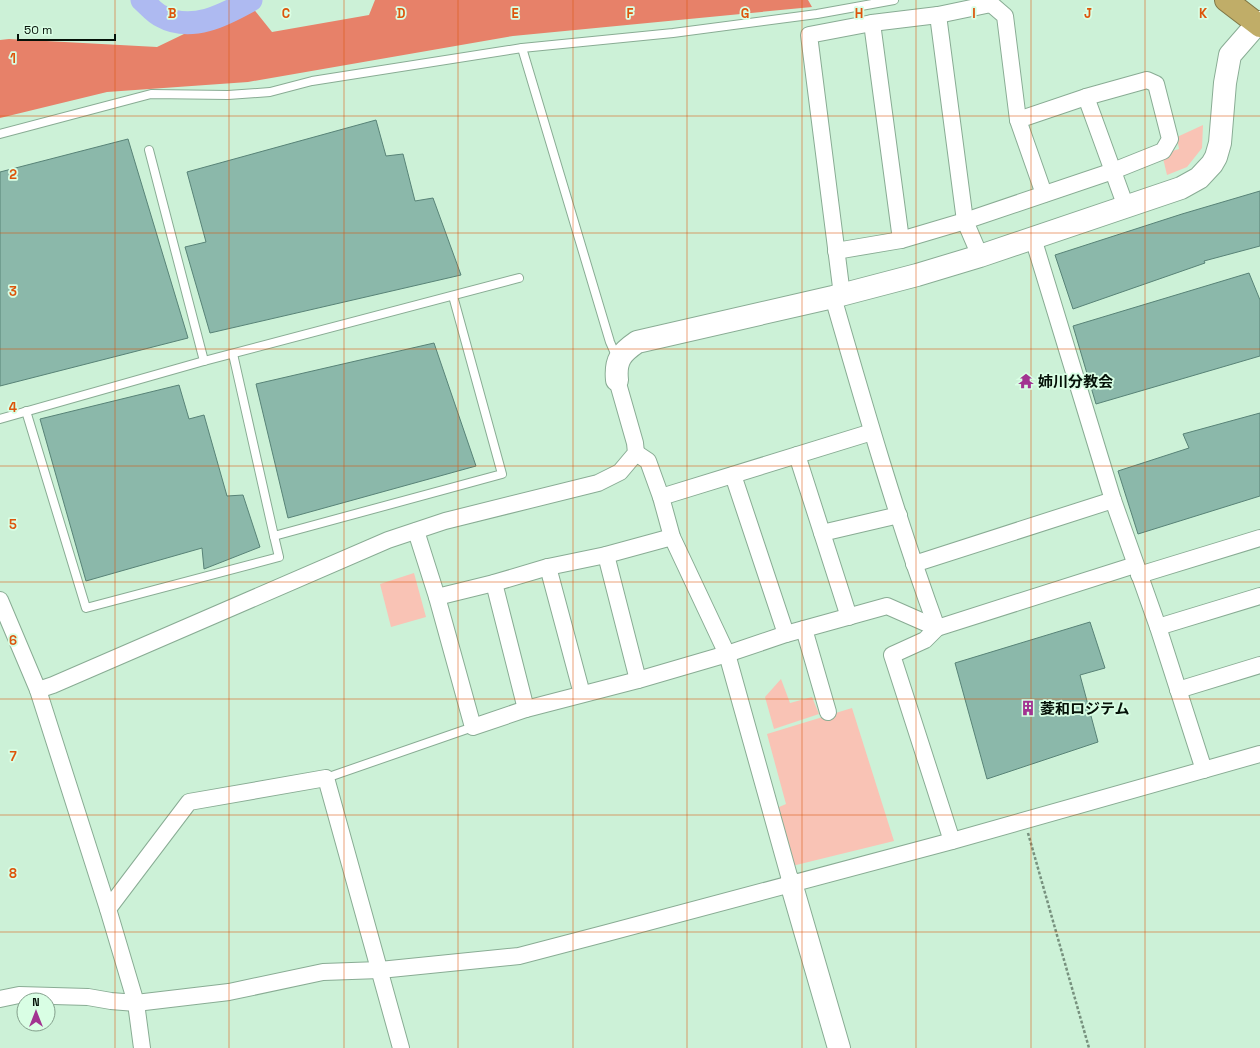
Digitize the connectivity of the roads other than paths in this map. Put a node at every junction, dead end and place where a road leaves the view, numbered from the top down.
1 (894, 0) edge
2 (1226, 0) edge
3 (938, 15) junction
4 (872, 23) junction
5 (1259, 24) edge
6 (522, 48) junction
7 (1086, 97) junction
8 (1018, 120) junction
9 (0, 134) edge
10 (149, 150) dead end
11 (1113, 172) junction
12 (1044, 194) junction
13 (1126, 207) junction
14 (965, 221) junction
15 (1033, 238) junction
16 (901, 240) junction
17 (836, 251) junction
18 (980, 256) junction
19 (519, 278) dead end
20 (453, 296) junction
21 (837, 296) junction
22 (233, 354) junction
23 (204, 361) junction
24 (618, 370) junction
25 (26, 411) junction
26 (0, 419) edge
27 (872, 432) junction
28 (636, 453) junction
29 (797, 455) junction
30 (733, 475) junction
31 (661, 497) junction
32 (1113, 500) junction
33 (899, 515) junction
34 (416, 531) junction
35 (822, 533) junction
36 (274, 536) junction
37 (672, 537) junction
38 (1260, 538) edge
39 (606, 555) junction
40 (914, 564) junction
41 (548, 567) junction
42 (1137, 570) junction
43 (494, 583) junction
44 (1260, 596) edge
45 (437, 597) junction
46 (0, 600) edge
47 (849, 617) junction
48 (1158, 627) junction
49 (937, 628) junction
50 (804, 629) junction
51 (786, 634) junction
52 (727, 654) junction
53 (1260, 665) edge
54 (638, 680) junction
55 (38, 690) junction
56 (1178, 690) junction
57 (582, 694) junction
58 (526, 709) junction
59 (828, 712) dead end
60 (473, 727) junction
61 (1260, 754) edge
62 (1204, 770) junction
63 (326, 778) junction
64 (952, 841) junction
65 (791, 883) junction
66 (108, 909) junction
67 (380, 970) junction
68 (0, 999) edge
69 (136, 1003) junction
70 (142, 1048) edge
71 (401, 1048) edge
72 (839, 1048) edge

1 - 6 lane
2 - 5 highway
3 - 4 street
3 - 8 street
3 - 14 street
4 - 16 street
4 - 17 street
5 - 13 street
6 - 9 lane
6 - 24 lane
7 - 8 street
7 - 11 street
7 - 11 street
8 - 12 street
10 - 23 lane
11 - 12 street
11 - 13 street
12 - 14 street
13 - 15 street
14 - 16 street
14 - 18 street
15 - 18 street
15 - 32 street
16 - 17 street
17 - 21 street
18 - 21 street
19 - 20 lane
20 - 22 lane
20 - 36 lane
21 - 24 street
21 - 27 street
22 - 23 lane
22 - 36 lane
23 - 25 lane
24 - 28 street
25 - 26 lane
25 - 36 lane
27 - 29 street
27 - 33 street
28 - 31 street
28 - 34 street
29 - 30 street
29 - 35 street
30 - 31 street
30 - 51 street
31 - 37 street
32 - 40 street
32 - 42 street
33 - 35 street
33 - 40 street
34 - 45 street
34 - 55 street
35 - 47 street
37 - 39 street
37 - 52 street
38 - 42 street
39 - 41 street
39 - 54 street
40 - 49 street
41 - 43 street
41 - 57 street
42 - 48 street
42 - 49 street
43 - 45 street
43 - 58 street
44 - 48 street
45 - 60 street
46 - 55 street
47 - 49 street
47 - 50 street
48 - 56 street
49 - 64 street
50 - 51 street
50 - 59 street
51 - 52 street
52 - 54 street
52 - 65 street
53 - 56 street
54 - 57 street
55 - 66 street
56 - 62 street
57 - 58 street
58 - 60 street
60 - 63 lane
61 - 62 street
62 - 64 street
63 - 66 street
63 - 67 street
64 - 65 street
65 - 67 street
65 - 72 street
66 - 69 street
67 - 69 street
67 - 71 street
68 - 69 street
69 - 70 street

